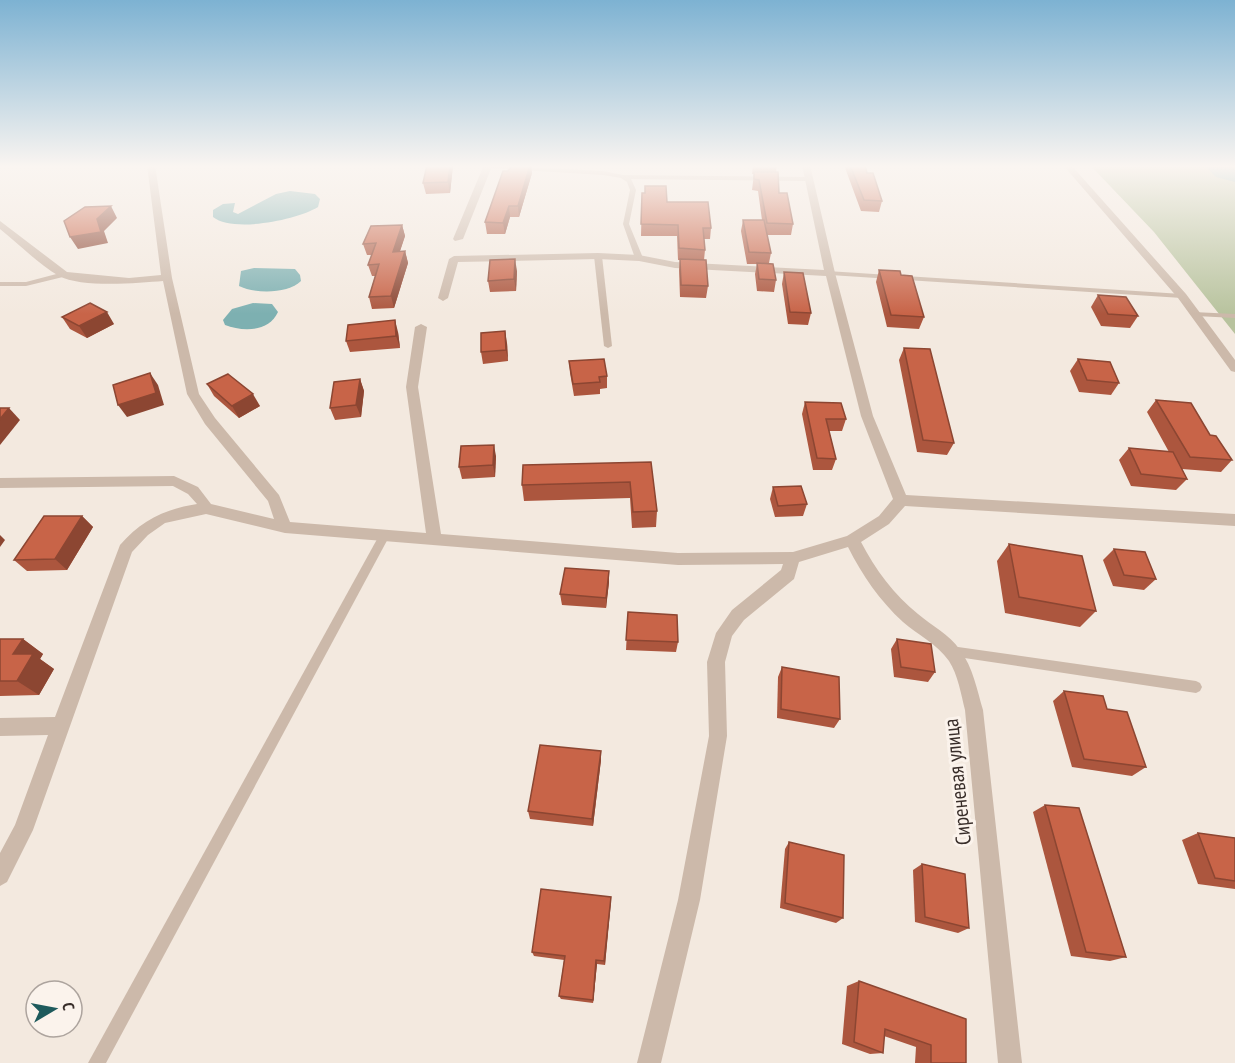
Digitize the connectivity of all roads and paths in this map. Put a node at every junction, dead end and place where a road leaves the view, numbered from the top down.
1 (157, 215) edge
2 (467, 215) edge
3 (628, 215) edge
4 (816, 215) edge
5 (1111, 215) edge
6 (0, 225) edge
7 (458, 239) dead end
8 (598, 256) junction
9 (639, 258) junction
10 (830, 273) junction
11 (64, 274) junction
12 (167, 278) junction
13 (0, 284) edge
14 (1182, 296) junction
15 (443, 298) dead end
16 (1196, 314) junction
17 (1235, 316) edge
18 (421, 327) dead end
19 (608, 345) dead end
20 (1235, 368) edge
21 (0, 483) edge
22 (901, 500) junction
23 (206, 508) junction
24 (1235, 520) edge
25 (285, 527) junction
26 (385, 535) junction
27 (434, 539) junction
28 (852, 540) junction
29 (793, 558) junction
30 (951, 651) junction
31 (1196, 687) dead end
32 (62, 726) junction
33 (0, 727) edge
34 (0, 875) edge
35 (97, 1063) edge
36 (649, 1063) edge
37 (1010, 1063) edge

1 - 12 street
2 - 7 street
3 - 9 lane
4 - 10 street
5 - 14 street
6 - 11 street
8 - 9 street
8 - 15 street
8 - 19 lane
9 - 10 street
10 - 14 lane
10 - 22 street
11 - 12 street
11 - 13 lane
12 - 25 street
14 - 16 street
16 - 17 lane
16 - 20 street
18 - 27 street
21 - 23 street
22 - 24 street
22 - 28 street
23 - 25 street
23 - 32 street
25 - 26 street
26 - 27 street
26 - 35 lane
27 - 29 street
28 - 29 street
28 - 30 street, Сиреневая улица
29 - 36 street
30 - 31 lane
30 - 37 street, Сиреневая улица
32 - 33 street
32 - 34 street

